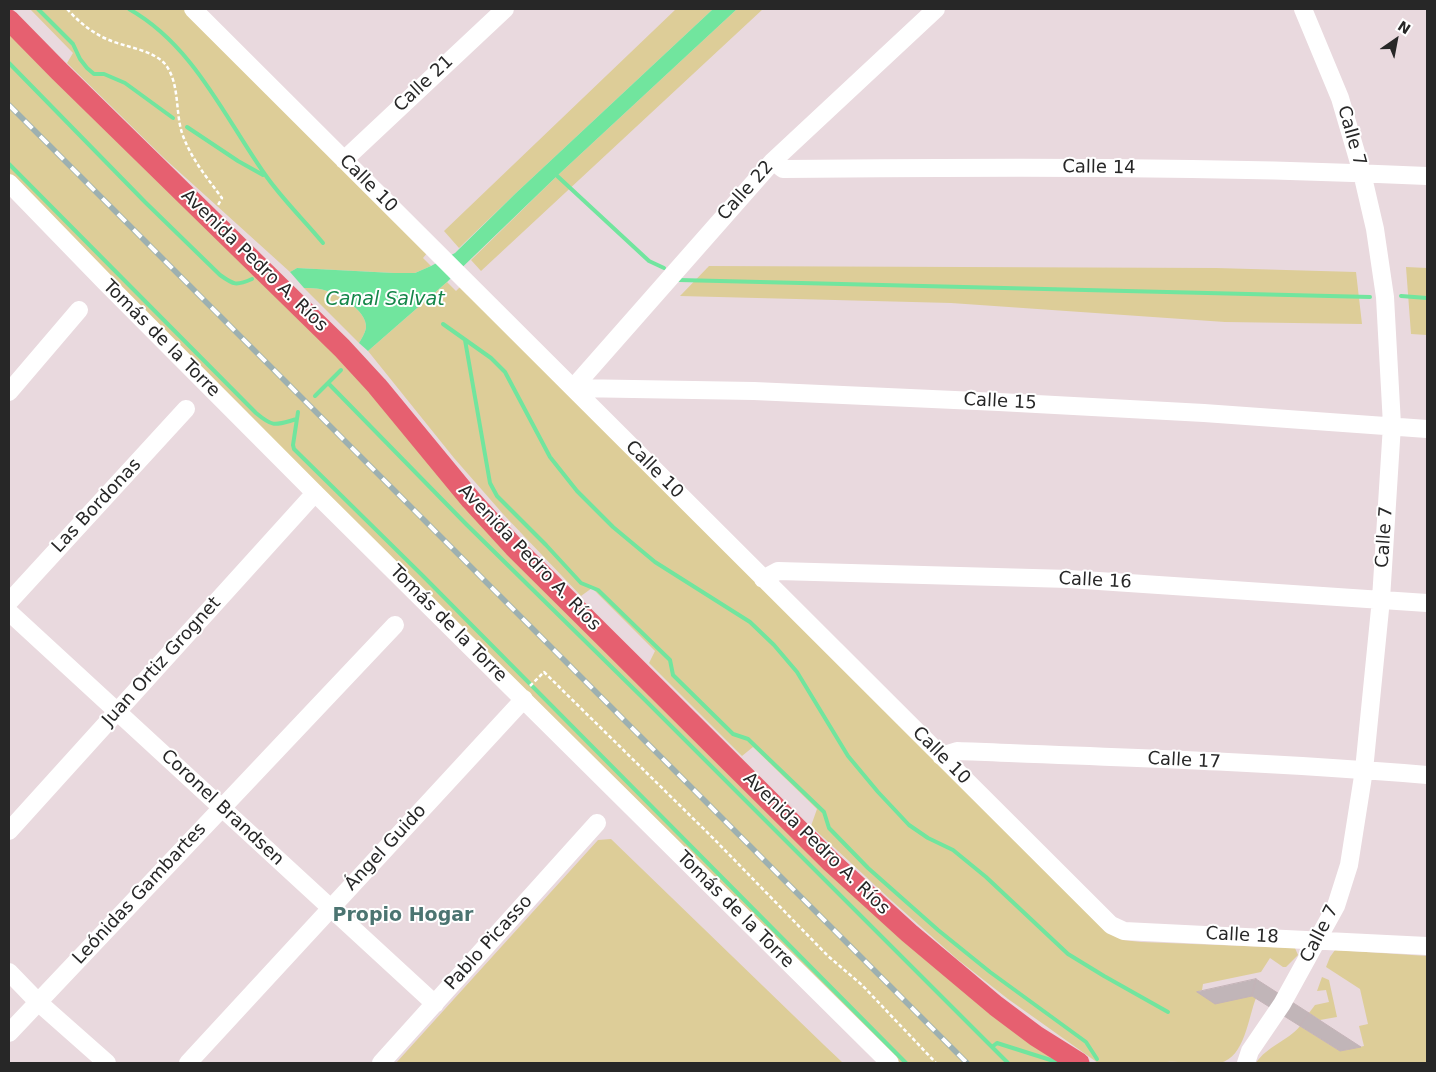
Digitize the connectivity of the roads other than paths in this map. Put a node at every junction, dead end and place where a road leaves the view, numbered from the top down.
1 (193, 9) edge
2 (504, 9) edge
3 (936, 9) edge
4 (1303, 9) edge
5 (9, 20) edge
6 (344, 160) junction
7 (772, 161) junction
8 (1362, 173) junction
9 (1427, 176) edge
10 (9, 183) edge
11 (79, 310) dead end
12 (573, 388) junction
13 (9, 392) edge
14 (186, 409) dead end
15 (1392, 425) junction
16 (1427, 429) edge
17 (315, 493) junction
18 (763, 579) junction
19 (1381, 599) junction
20 (9, 602) edge
21 (1427, 603) edge
22 (9, 612) edge
23 (395, 625) dead end
24 (524, 700) junction
25 (117, 712) junction
26 (941, 756) junction
27 (1364, 770) junction
28 (1427, 776) edge
29 (222, 808) junction
30 (597, 823) dead end
31 (9, 831) edge
32 (330, 908) junction
33 (1117, 929) joint
34 (1319, 940) junction
35 (1427, 946) edge
36 (9, 972) edge
37 (38, 1002) junction
38 (435, 1004) junction
39 (9, 1033) edge
40 (1248, 1057) edge
41 (107, 1063) edge
42 (188, 1063) edge
43 (381, 1063) edge
44 (890, 1063) edge
45 (1079, 1063) edge
46 (1232, 1063) edge

1 - 6 street, Calle 10
2 - 6 street, Calle 21
3 - 7 street, Calle 22
4 - 8 street, Calle 7
5 - 45 main road, Avenida Pedro A. Ríos
6 - 12 street, Calle 10
7 - 8 street, Calle 14
7 - 12 street, Calle 22
8 - 9 street, Calle 14
8 - 15 street, Calle 7
10 - 17 street, Tomás de la Torre
11 - 13 street
12 - 15 street, Calle 15
12 - 18 street, Calle 10
14 - 20 street, Las Bordonas
15 - 16 street, Calle 15
15 - 19 street, Calle 7
17 - 24 street, Tomás de la Torre
17 - 25 street, Juan Ortiz Grognet
18 - 19 street, Calle 16
18 - 26 street, Calle 10
19 - 21 street, Calle 16
19 - 27 street, Calle 7
22 - 25 street, Coronel Brandsen
23 - 29 street, Leónidas Gambartes
24 - 32 street, Ángel Guido
24 - 44 street, Tomás de la Torre
25 - 29 street, Coronel Brandsen
25 - 31 street, Juan Ortiz Grognet
26 - 27 street, Calle 17
26 - 33 street, Calle 10
27 - 28 street, Calle 17
27 - 34 street, Calle 7
29 - 32 street, Coronel Brandsen
29 - 37 street, Leónidas Gambartes
30 - 38 street, Pablo Picasso
32 - 38 street, Coronel Brandsen
32 - 42 street, Ángel Guido
33 - 34 street, Calle 18
34 - 35 street, Calle 18
34 - 40 street, Calle 7
36 - 37 street
37 - 39 street, Leónidas Gambartes
37 - 41 street
38 - 43 street, Pablo Picasso
40 - 46 street, Calle 7

